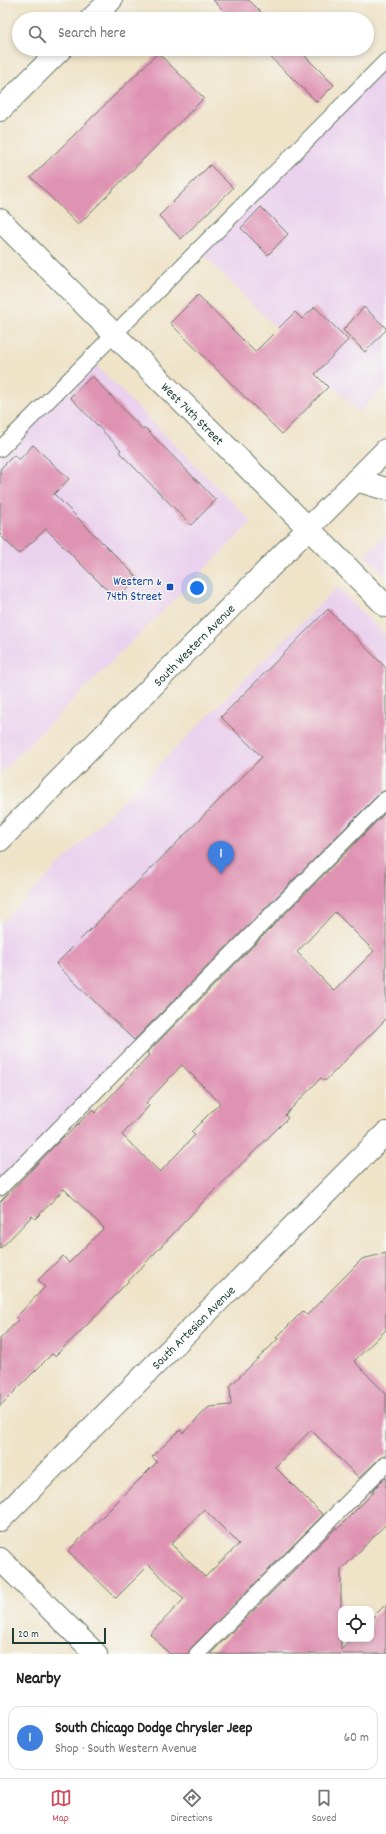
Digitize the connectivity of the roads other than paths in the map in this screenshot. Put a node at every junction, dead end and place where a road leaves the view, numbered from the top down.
1 (111, 0) edge
2 (98, 12) edge
3 (54, 56) edge
4 (386, 61) edge
5 (0, 110) edge
6 (0, 220) edge
7 (114, 334) junction
8 (0, 449) edge
9 (386, 450) edge
10 (356, 480) junction
11 (386, 488) edge
12 (308, 528) junction
13 (386, 606) edge
14 (386, 798) edge
15 (0, 840) edge
16 (386, 1133) edge
17 (0, 1188) edge
18 (386, 1464) edge
19 (0, 1520) edge
20 (0, 1559) edge
21 (96, 1654) edge
22 (197, 1654) edge

1 - 2 street
3 - 5 street
4 - 7 lane
6 - 7 street, West 74th Street
7 - 8 lane
7 - 12 street, West 74th Street
9 - 10 street, South Western Avenue
10 - 11 street
10 - 12 street, South Western Avenue
12 - 13 street, West 74th Street
12 - 15 street, South Western Avenue
14 - 17 lane
16 - 19 street, South Artesian Avenue
18 - 22 lane
20 - 21 street

